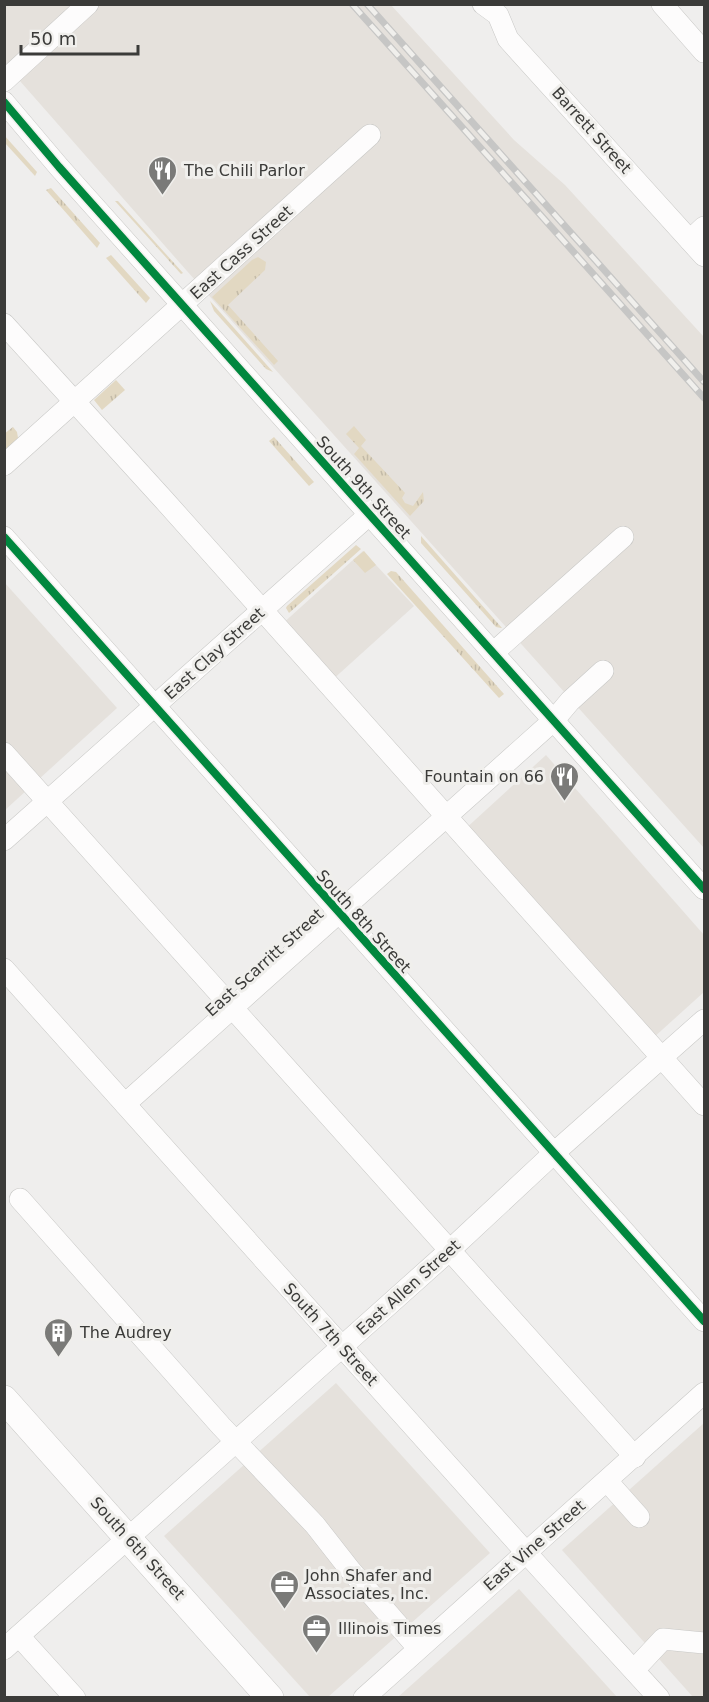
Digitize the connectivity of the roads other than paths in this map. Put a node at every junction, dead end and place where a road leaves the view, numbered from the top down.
1 (88, 4) edge
2 (662, 4) edge
3 (498, 8) edge
4 (705, 52) edge
5 (4, 81) edge
6 (4, 102) edge
7 (370, 135) dead end
8 (698, 233) edge
9 (705, 256) edge
10 (183, 305) junction
11 (4, 324) edge
12 (74, 402) junction
13 (4, 465) edge
14 (370, 514) junction
15 (4, 537) edge
16 (623, 537) dead end
17 (263, 609) junction
18 (493, 653) junction
19 (603, 671) dead end
20 (155, 706) junction
21 (554, 720) junction
22 (4, 753) edge
23 (48, 801) junction
24 (446, 816) junction
25 (4, 840) edge
26 (705, 889) edge
27 (339, 913) junction
28 (4, 969) edge
29 (234, 1008) junction
30 (705, 1020) edge
31 (662, 1058) junction
32 (125, 1104) junction
33 (705, 1105) edge
34 (554, 1153) junction
35 (20, 1199) dead end
36 (450, 1250) junction
37 (705, 1321) edge
38 (342, 1346) junction
39 (705, 1393) edge
40 (4, 1399) edge
41 (235, 1441) junction
42 (635, 1457) junction
43 (607, 1481) junction
44 (639, 1517) dead end
45 (129, 1538) junction
46 (526, 1553) junction
47 (12, 1643) edge
48 (705, 1643) edge
49 (418, 1648) junction
50 (634, 1670) junction
51 (75, 1698) edge
52 (270, 1698) edge
53 (363, 1698) edge
54 (659, 1698) edge

1 - 5 street
2 - 4 street
3 - 8 street, Barrett Street
6 - 10 street, South 9th Street
7 - 10 street, East Cass Street
8 - 9 street, Barrett Street
10 - 12 street, East Cass Street
10 - 14 street, South 9th Street
11 - 12 street
12 - 13 street, East Cass Street
12 - 17 street
14 - 17 street, East Clay Street
14 - 18 street, South 9th Street
15 - 20 street, South 8th Street
16 - 18 street
17 - 20 street, East Clay Street
17 - 24 street
18 - 21 street, South 9th Street
19 - 21 street, East Scarritt Street
20 - 23 street, East Clay Street
20 - 27 street, South 8th Street
21 - 24 street, East Scarritt Street
21 - 26 street, South 9th Street
22 - 23 street
23 - 25 street, East Clay Street
23 - 29 street
24 - 27 street, East Scarritt Street
24 - 31 street
27 - 29 street, East Scarritt Street
27 - 34 street, South 8th Street
28 - 32 street, South 7th Street
29 - 32 street, East Scarritt Street
29 - 36 street
30 - 31 street, East Allen Street
31 - 33 street
31 - 34 street, East Allen Street
32 - 38 street, South 7th Street
34 - 36 street, East Allen Street
34 - 37 street, South 8th Street
35 - 41 street
36 - 38 street, East Allen Street
36 - 42 street
38 - 41 street, East Allen Street
38 - 46 street, South 7th Street
39 - 42 street, East Vine Street
40 - 45 main road, South 6th Street
41 - 45 street, East Allen Street
41 - 49 street
42 - 43 street, East Vine Street
43 - 44 street
43 - 46 street, East Vine Street
45 - 47 street, East Allen Street
45 - 52 main road, South 6th Street
46 - 49 street, East Vine Street
46 - 50 street, South 7th Street
47 - 51 street
48 - 50 street
49 - 53 street, East Vine Street
50 - 54 street, South 7th Street

